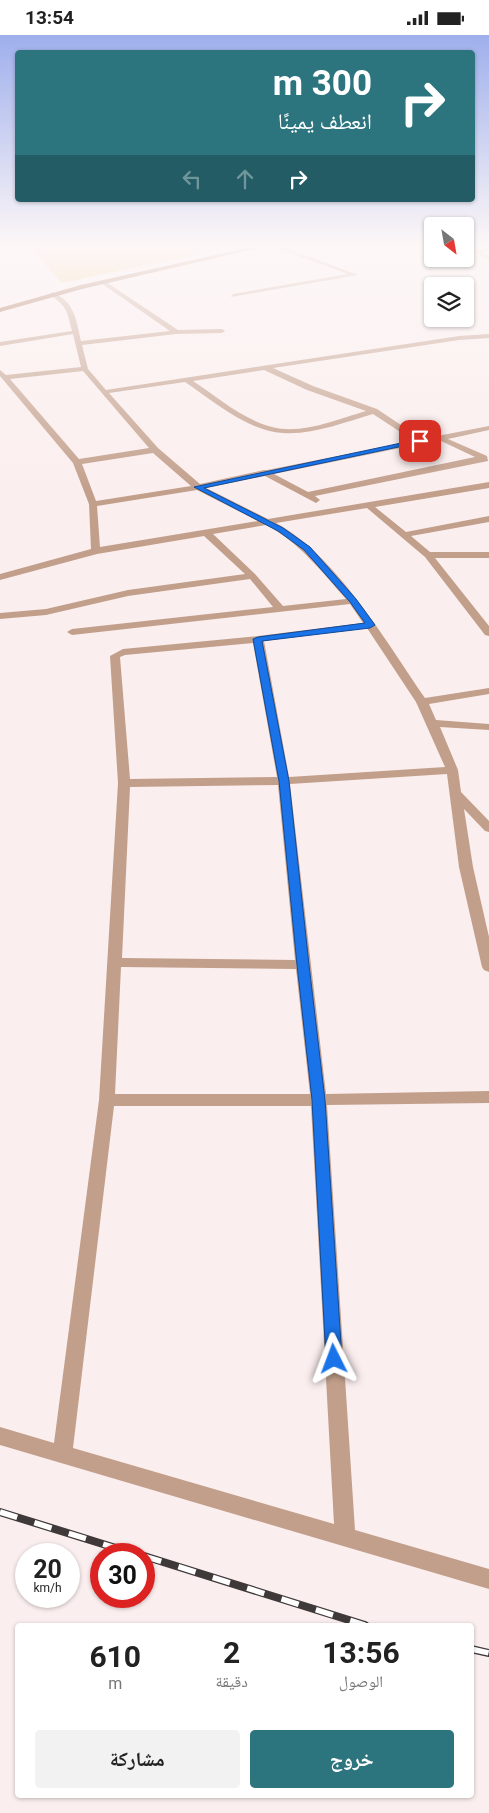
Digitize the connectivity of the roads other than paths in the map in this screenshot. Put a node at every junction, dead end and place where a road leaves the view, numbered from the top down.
1 (74, 326) edge
2 (167, 326) edge
3 (222, 331) dead end
4 (76, 332) junction
5 (176, 332) junction
6 (489, 336) edge
7 (78, 343) junction
8 (0, 344) edge
9 (266, 368) junction
10 (85, 369) junction
11 (2, 374) edge
12 (187, 380) junction
13 (104, 392) junction
14 (374, 411) junction
15 (488, 428) edge
16 (438, 437) junction
17 (420, 441) junction
18 (156, 450) junction
19 (487, 460) edge
20 (77, 462) junction
21 (264, 472) junction
22 (489, 485) edge
23 (198, 487) junction
24 (308, 495) junction
25 (93, 504) junction
26 (368, 505) junction
27 (333, 511) junction
28 (489, 519) edge
29 (266, 522) junction
30 (205, 532) junction
31 (404, 535) junction
32 (96, 551) junction
33 (428, 555) junction
34 (489, 555) edge
35 (252, 576) junction
36 (0, 577) edge
37 (353, 601) junction
38 (280, 609) junction
39 (0, 616) edge
40 (485, 623) edge
41 (370, 625) junction
42 (72, 632) dead end
43 (489, 633) edge
44 (258, 639) junction
45 (489, 691) edge
46 (422, 702) junction
47 (432, 723) junction
48 (489, 727) edge
49 (452, 770) junction
50 (284, 781) junction
51 (124, 783) junction
52 (456, 793) junction
53 (489, 828) edge
54 (114, 962) junction
55 (303, 965) junction
56 (489, 967) edge
57 (489, 1097) edge
58 (107, 1100) junction
59 (319, 1100) junction
60 (0, 1436) edge
61 (62, 1455) junction
62 (345, 1538) junction
63 (489, 1579) edge

1 - 4 street
2 - 5 street
3 - 5 street
4 - 7 street
4 - 8 street
5 - 7 street
6 - 9 street
7 - 10 street
9 - 12 street
9 - 14 street
10 - 11 street
10 - 13 street
11 - 20 street
12 - 13 street
12 - 14 street
13 - 18 street
14 - 17 street
15 - 16 street
16 - 17 street
16 - 19 street
17 - 21 street
18 - 20 street
18 - 23 street
19 - 24 street
20 - 25 street
21 - 23 street
21 - 24 street
22 - 26 street
23 - 25 street
23 - 29 street
24 - 27 street
25 - 32 street
26 - 27 street
26 - 31 street
27 - 29 street
28 - 31 street
29 - 30 street
29 - 37 street
30 - 32 street
30 - 35 street
31 - 33 street
32 - 36 street
33 - 34 street
33 - 40 street
35 - 38 street
35 - 39 street
37 - 38 street
37 - 41 street
38 - 42 street
40 - 43 street
41 - 44 street
41 - 46 street
44 - 50 street
44 - 51 street
45 - 46 street
46 - 47 street
47 - 48 street
47 - 49 street
49 - 50 street
49 - 52 street
50 - 51 street
50 - 55 street
51 - 54 street
52 - 53 street
52 - 56 street
54 - 55 street
54 - 58 street
55 - 59 street
57 - 59 street
58 - 59 street
58 - 61 street
59 - 62 street
60 - 61 street
61 - 62 street
62 - 63 street

